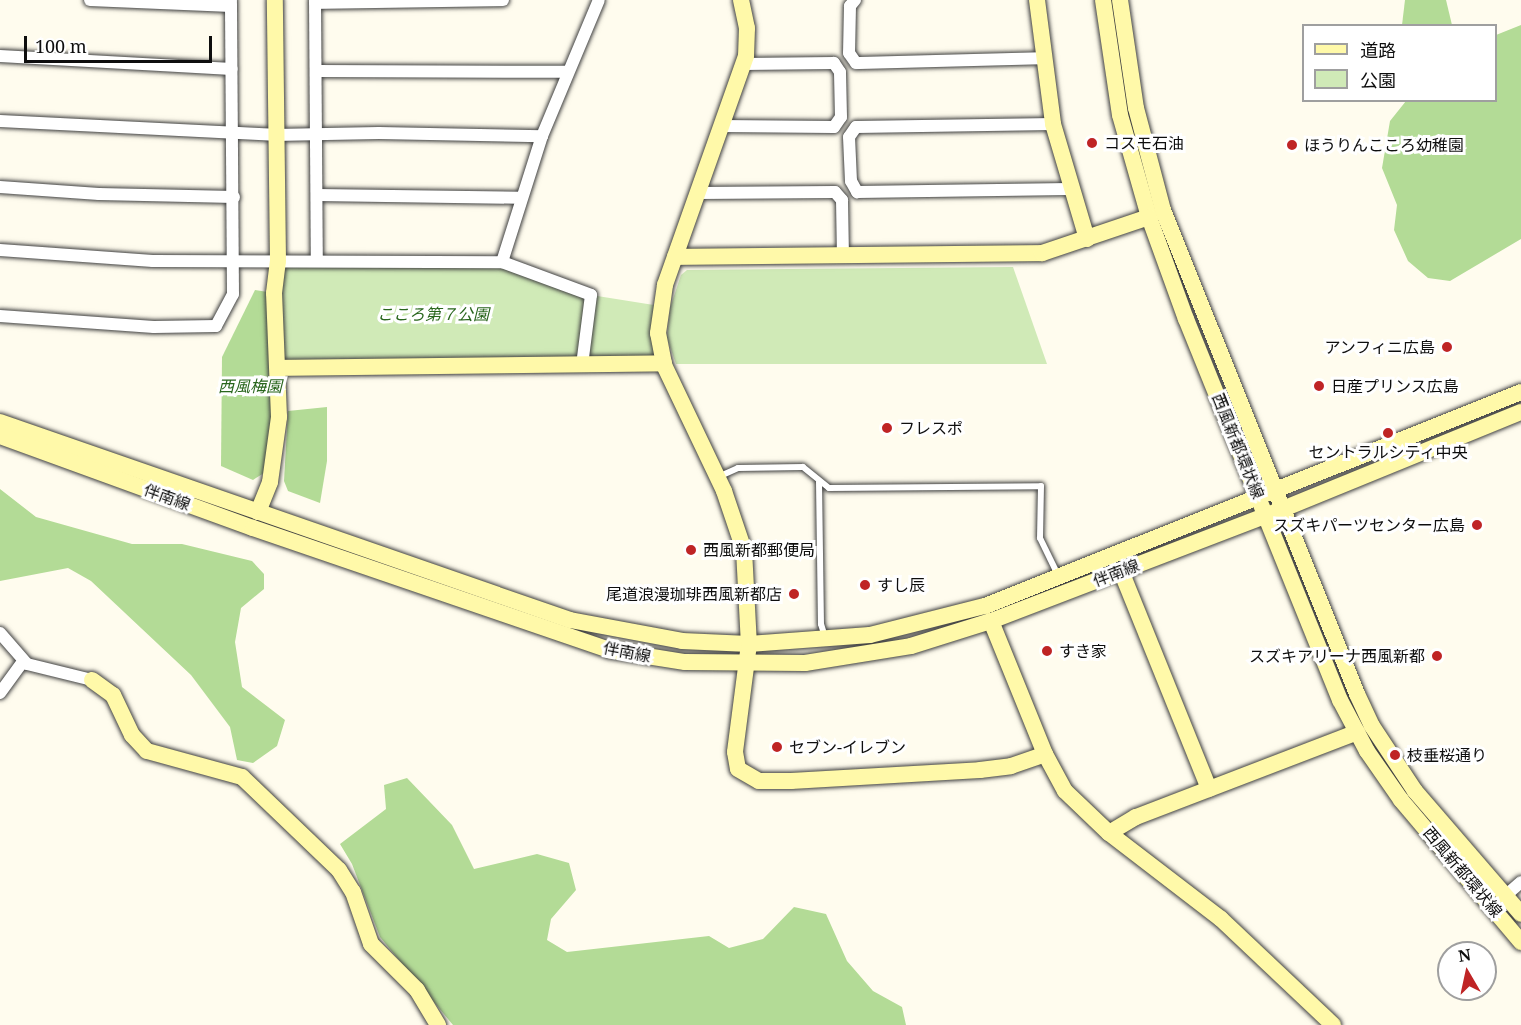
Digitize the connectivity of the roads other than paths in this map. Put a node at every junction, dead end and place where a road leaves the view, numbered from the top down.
1 (90, 0) edge
2 (274, 0) edge
3 (503, 0) edge
4 (599, 0) edge
5 (741, 0) edge
6 (855, 0) edge
7 (1037, 0) edge
8 (1103, 0) edge
9 (1120, 0) edge
10 (315, 1) edge
11 (231, 3) edge
12 (0, 56) edge
13 (1044, 58) junction
14 (743, 64) junction
15 (232, 69) junction
16 (316, 70) junction
17 (567, 72) junction
18 (0, 121) edge
19 (1053, 124) junction
20 (722, 126) junction
21 (233, 132) junction
22 (274, 135) junction
23 (316, 135) junction
24 (542, 136) junction
25 (0, 187) edge
26 (1069, 189) junction
27 (698, 193) junction
28 (317, 195) junction
29 (234, 198) junction
30 (520, 198) junction
31 (1149, 217) junction
32 (1087, 239) junction
33 (0, 250) edge
34 (843, 255) junction
35 (675, 257) junction
36 (317, 259) junction
37 (234, 261) junction
38 (278, 261) junction
39 (502, 262) junction
40 (0, 316) edge
41 (663, 363) junction
42 (582, 365) junction
43 (278, 368) junction
44 (1521, 392) edge
45 (1521, 412) edge
46 (0, 422) edge
47 (0, 436) edge
48 (718, 478) junction
49 (819, 482) junction
50 (1276, 488) junction
51 (1257, 494) junction
52 (1283, 509) junction
53 (258, 512) junction
54 (1265, 516) junction
55 (1122, 571) junction
56 (1058, 576) junction
57 (991, 621) junction
58 (0, 633) edge
59 (826, 640) junction
60 (749, 645) junction
61 (23, 661) junction
62 (747, 663) junction
63 (92, 680) joint
64 (0, 693) edge
65 (1357, 732) junction
66 (1045, 754) junction
67 (1209, 789) junction
68 (1108, 833) junction
69 (1521, 882) edge
70 (1505, 896) junction
71 (1521, 914) edge
72 (1521, 942) edge
73 (438, 1025) edge
74 (1333, 1025) edge

1 - 11 street
2 - 22 street
3 - 10 street
4 - 17 street
5 - 14 street
6 - 13 street
7 - 13 street
8 - 31 street, 西風新都環状線
9 - 50 street, 西風新都環状線
10 - 16 street
11 - 15 street
12 - 15 street
13 - 19 street
14 - 20 street
14 - 20 street
15 - 21 street
16 - 17 street
16 - 23 street
17 - 24 street
18 - 21 street
19 - 26 street
19 - 26 street
20 - 27 street
21 - 22 street
21 - 29 street
22 - 23 street
22 - 38 street
23 - 24 street
23 - 28 street
24 - 30 street
25 - 29 street
26 - 32 street
27 - 34 street
27 - 35 street
28 - 30 street
28 - 36 street
29 - 37 street
30 - 39 street
31 - 32 street
31 - 51 street, 西風新都環状線
32 - 34 street
33 - 37 street
34 - 35 street
35 - 41 street
36 - 38 street
36 - 39 street
37 - 38 street
37 - 40 street
38 - 43 street
39 - 42 street
41 - 42 street
41 - 48 street
42 - 43 street
43 - 53 street
44 - 50 street, 伴南線
45 - 52 street, 伴南線
46 - 53 street, 伴南線
47 - 62 street, 伴南線
48 - 49 lane
48 - 60 street
49 - 56 lane
49 - 59 lane
50 - 51 street, 伴南線
50 - 52 street, 西風新都環状線
51 - 54 street, 西風新都環状線
51 - 56 street, 伴南線
52 - 54 street, 伴南線
52 - 70 street, 西風新都環状線
53 - 60 street, 伴南線
54 - 55 street, 伴南線
54 - 65 street, 西風新都環状線
55 - 57 street, 伴南線
55 - 67 street
56 - 59 street, 伴南線
57 - 62 street, 伴南線
57 - 66 street
58 - 61 street
59 - 60 street, 伴南線
60 - 62 street
61 - 63 street
61 - 64 street
62 - 66 street
63 - 73 street
65 - 67 street
65 - 72 street, 西風新都環状線
66 - 68 street
67 - 68 street
68 - 74 street
69 - 70 street
70 - 71 street, 西風新都環状線

